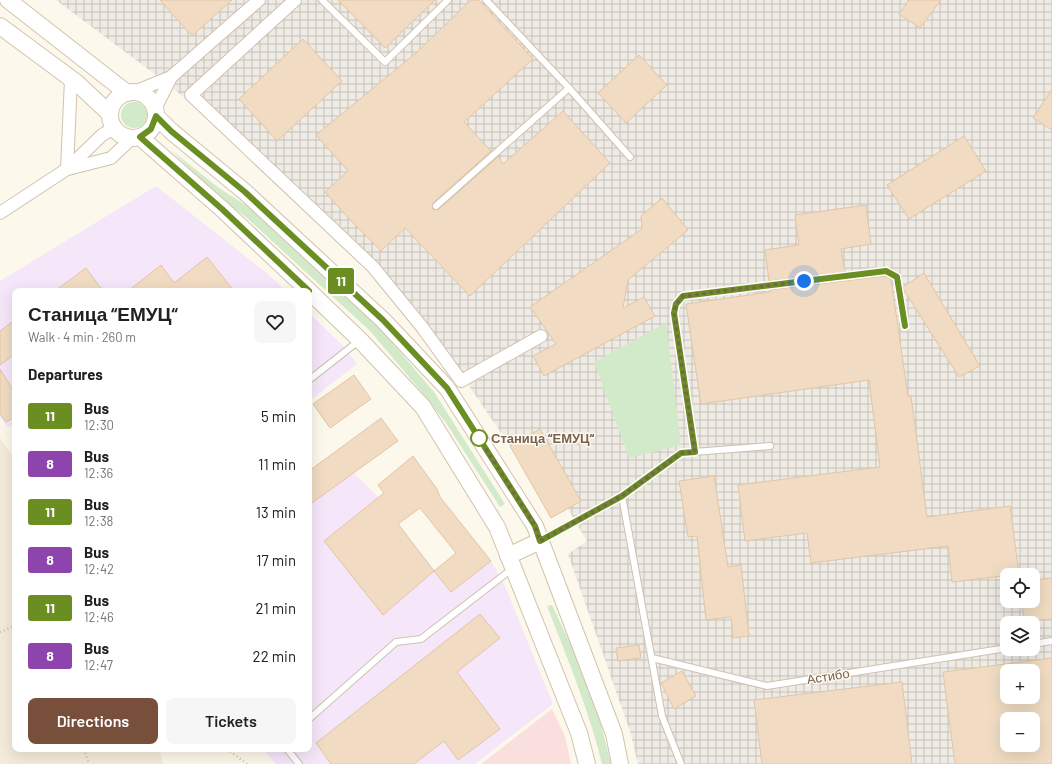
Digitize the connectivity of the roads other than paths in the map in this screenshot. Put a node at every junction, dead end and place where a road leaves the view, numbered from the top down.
1 (8, 0) edge
2 (259, 0) edge
3 (296, 0) edge
4 (322, 0) edge
5 (448, 0) edge
6 (486, 0) edge
7 (0, 26) edge
8 (171, 77) junction
9 (71, 79) junction
10 (569, 88) junction
11 (131, 92) junction
12 (156, 112) junction
13 (112, 121) junction
14 (136, 137) junction
15 (630, 157) dead end
16 (67, 169) junction
17 (436, 206) dead end
18 (0, 213) edge
19 (306, 288) edge
20 (312, 294) edge
21 (905, 326) dead end
22 (541, 336) dead end
23 (360, 340) junction
24 (312, 378) edge
25 (770, 446) dead end
26 (695, 452) junction
27 (622, 496) junction
28 (540, 541) junction
29 (510, 562) junction
30 (1052, 641) edge
31 (1040, 643) edge
32 (1000, 649) edge
33 (652, 658) junction
34 (312, 716) edge
35 (289, 752) edge
36 (299, 764) edge
37 (587, 764) edge
38 (620, 764) edge
39 (681, 764) edge

1 - 11 main road
2 - 8 street
3 - 22 street
4 - 5 lane
6 - 10 lane
7 - 9 main road
8 - 11 street
8 - 12 street
9 - 13 main road
9 - 16 street
10 - 15 lane
10 - 17 lane
11 - 12 main road
11 - 13 main road
12 - 14 main road
12 - 28 main road
13 - 14 main road
13 - 16 street
14 - 16 street
14 - 19 main road
16 - 18 street
20 - 23 main road
21 - 26 lane
23 - 24 lane
23 - 29 main road
25 - 26 lane
26 - 27 lane
27 - 28 lane
27 - 33 lane
28 - 29 main road
28 - 38 main road
29 - 34 lane
29 - 37 main road
30 - 31 lane
32 - 33 lane, Астибо
33 - 39 lane
35 - 36 lane

